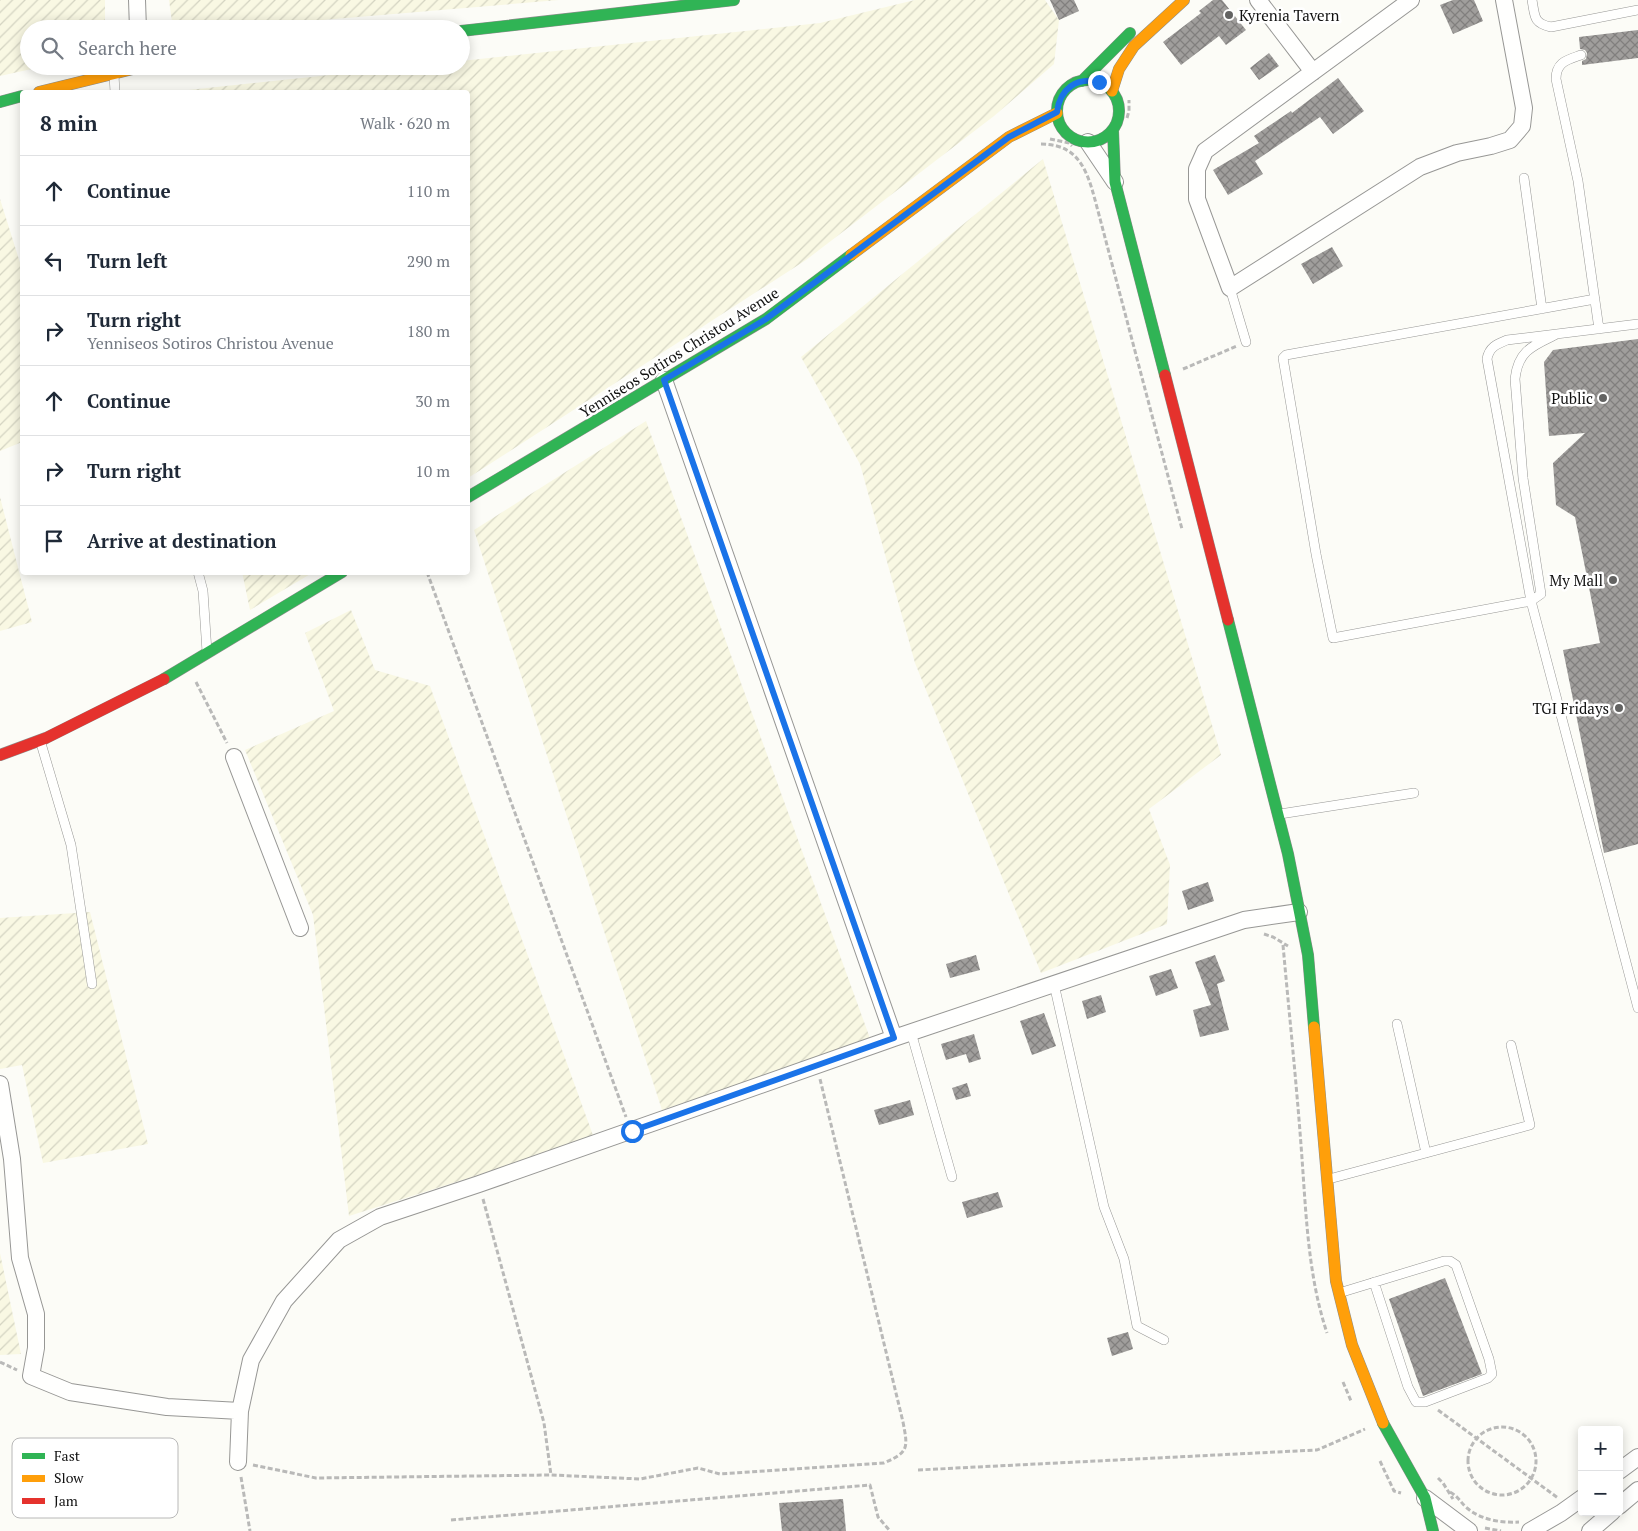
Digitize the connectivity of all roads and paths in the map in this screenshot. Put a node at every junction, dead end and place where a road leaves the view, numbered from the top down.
1 (137, 0) edge
2 (734, 0) edge
3 (1184, 0) edge
4 (1258, 0) edge
5 (1411, 0) edge
6 (1504, 0) edge
7 (1532, 0) edge
8 (1638, 10) edge
9 (138, 20) edge
10 (1136, 27) dead end
11 (470, 31) edge
12 (1581, 55) dead end
13 (1313, 72) junction
14 (114, 75) joint
15 (1082, 81) junction
16 (48, 90) edge
17 (115, 90) edge
18 (1112, 91) junction
19 (1129, 92) dead end
20 (20, 97) edge
21 (0, 102) edge
22 (1057, 112) junction
23 (1125, 124) dead end
24 (1054, 130) junction
25 (1113, 130) junction
26 (1019, 132) junction
27 (1088, 142) junction
28 (1039, 144) dead end
29 (1524, 178) dead end
30 (1115, 182) junction
31 (1230, 288) junction
32 (1595, 299) junction
33 (1542, 309) junction
34 (1638, 324) edge
35 (1599, 329) junction
36 (1555, 335) junction
37 (1246, 342) joint
38 (1176, 372) dead end
39 (664, 380) junction
40 (470, 496) edge
41 (1182, 530) dead end
42 (199, 575) edge
43 (337, 575) edge
44 (428, 575) edge
45 (1531, 601) junction
46 (207, 654) junction
47 (188, 666) junction
48 (40, 740) junction
49 (0, 755) edge
50 (234, 757) joint
51 (1414, 793) dead end
52 (1277, 814) junction
53 (1299, 912) junction
54 (300, 928) dead end
55 (1264, 934) dead end
56 (1283, 944) dead end
57 (92, 984) dead end
58 (1054, 984) junction
59 (1638, 1008) edge
60 (1396, 1024) dead end
61 (911, 1032) junction
62 (894, 1038) junction
63 (1511, 1044) dead end
64 (817, 1066) junction
65 (0, 1084) edge
66 (632, 1131) junction
67 (1426, 1153) junction
68 (952, 1177) dead end
69 (1327, 1180) junction
70 (479, 1184) junction
71 (1374, 1282) junction
72 (1339, 1293) junction
73 (1164, 1340) dead end
74 (1436, 1408) dead end
75 (240, 1411) junction
76 (1370, 1426) dead end
77 (1477, 1438) junction
78 (1638, 1457) edge
79 (238, 1462) junction
80 (1623, 1468) edge
81 (918, 1470) dead end
82 (551, 1475) junction
83 (1531, 1478) junction
84 (1443, 1483) dead end
85 (1638, 1490) edge
86 (1424, 1498) junction
87 (1560, 1500) dead end
88 (1578, 1501) edge
89 (1623, 1503) edge
90 (1607, 1516) edge
91 (451, 1520) dead end
92 (1527, 1526) edge
93 (250, 1531) edge
94 (890, 1531) edge
95 (1433, 1531) edge
96 (1469, 1531) edge
97 (1590, 1531) edge

1 - 9 street
2 - 11 main road
3 - 18 main road
4 - 13 street
5 - 13 street
6 - 31 street
7 - 8 lane
10 - 15 main road
12 - 32 lane
13 - 31 street
14 - 16 main road
14 - 17 lane
15 - 18 main road
15 - 22 main road
18 - 25 main road
19 - 23 path
20 - 21 main road
22 - 24 main road
22 - 26 main road, Yenniseos Sotiros Christou Avenue
24 - 26 main road
24 - 27 main road
25 - 27 main road
25 - 30 main road
26 - 39 main road, Yenniseos Sotiros Christou Avenue
27 - 30 street
28 - 41 path
29 - 33 lane
30 - 52 main road
31 - 37 lane
32 - 33 lane
32 - 35 lane
33 - 45 lane
34 - 35 lane
35 - 36 lane
36 - 45 lane
36 - 45 lane
37 - 38 path
39 - 40 main road, Yenniseos Sotiros Christou Avenue
39 - 62 street
42 - 46 lane
43 - 46 main road
44 - 66 path
45 - 59 lane
46 - 47 main road
47 - 48 main road
47 - 50 path
48 - 49 main road
48 - 57 lane
50 - 54 street
51 - 52 lane
52 - 53 main road
53 - 58 street
53 - 69 main road
55 - 56 path
58 - 61 street
58 - 73 lane
60 - 67 lane
61 - 62 street
61 - 68 lane
62 - 64 street
63 - 67 lane
64 - 66 street
64 - 82 path
65 - 75 street
66 - 70 street
67 - 69 lane
69 - 72 main road
70 - 75 street
70 - 82 path
71 - 71 lane
71 - 72 lane
72 - 86 main road
74 - 77 path
75 - 79 street
76 - 81 path
77 - 83 path
77 - 83 path
77 - 83 path
78 - 80 street
79 - 82 path
79 - 93 path
83 - 87 path
84 - 92 path
85 - 89 street
86 - 95 main road
86 - 96 street
88 - 92 street
90 - 97 street
91 - 94 path

